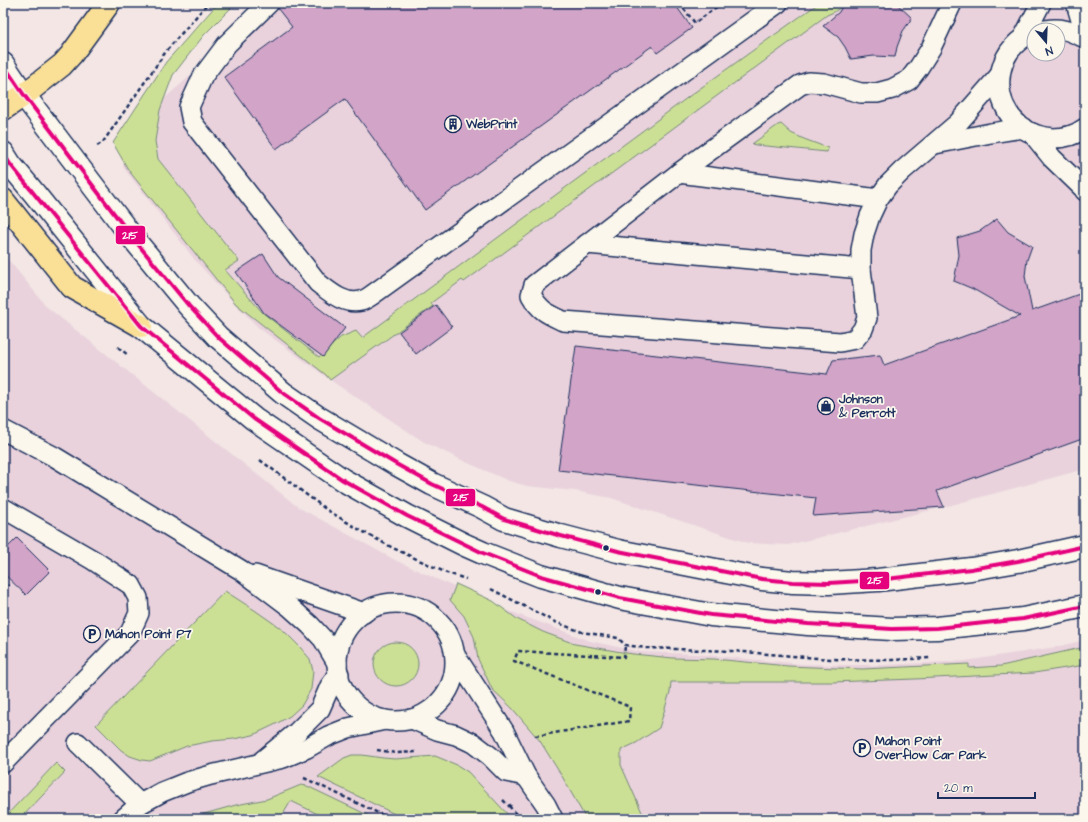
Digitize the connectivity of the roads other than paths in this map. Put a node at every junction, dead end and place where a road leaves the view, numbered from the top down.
1 (109, 3) edge
2 (269, 3) edge
3 (778, 3) edge
4 (952, 3) edge
5 (1040, 3) edge
6 (1076, 3) edge
7 (1034, 22) edge
8 (1066, 30) edge
9 (1085, 34) edge
10 (1026, 38) edge
11 (1085, 38) edge
12 (3, 64) edge
13 (1000, 75) junction
14 (24, 95) junction
15 (3, 110) edge
16 (1085, 128) edge
17 (1028, 131) junction
18 (934, 144) junction
19 (3, 153) edge
20 (679, 173) junction
21 (1085, 191) edge
22 (878, 199) junction
23 (3, 200) edge
24 (587, 244) junction
25 (861, 269) junction
26 (141, 326) junction
27 (3, 430) edge
28 (3, 508) edge
29 (1085, 546) edge
30 (241, 570) junction
31 (1085, 606) edge
32 (364, 613) junction
33 (455, 655) junction
34 (338, 669) junction
35 (412, 719) junction
36 (385, 720) junction
37 (78, 743) dead end
38 (3, 764) edge
39 (258, 765) junction
40 (526, 776) junction
41 (140, 804) junction
42 (123, 819) edge
43 (553, 819) edge

1 - 14 highway
2 - 3 lane
4 - 20 lane
5 - 7 lane
6 - 9 lane
8 - 11 lane
10 - 13 lane
12 - 14 main road
13 - 17 lane
13 - 18 lane
14 - 15 highway
14 - 29 main road
16 - 17 lane
17 - 18 lane
17 - 21 lane
18 - 22 lane
19 - 26 main road
20 - 22 lane
20 - 24 lane
22 - 25 lane
23 - 26 highway
24 - 25 lane
24 - 25 lane
26 - 31 main road
27 - 30 lane
28 - 38 lane
30 - 32 lane
30 - 34 lane
32 - 33 lane
32 - 34 lane
33 - 35 lane
33 - 40 lane
34 - 36 lane
34 - 39 lane
35 - 36 lane
35 - 40 lane
36 - 39 lane
37 - 41 lane
39 - 41 lane
40 - 43 lane
41 - 42 lane

